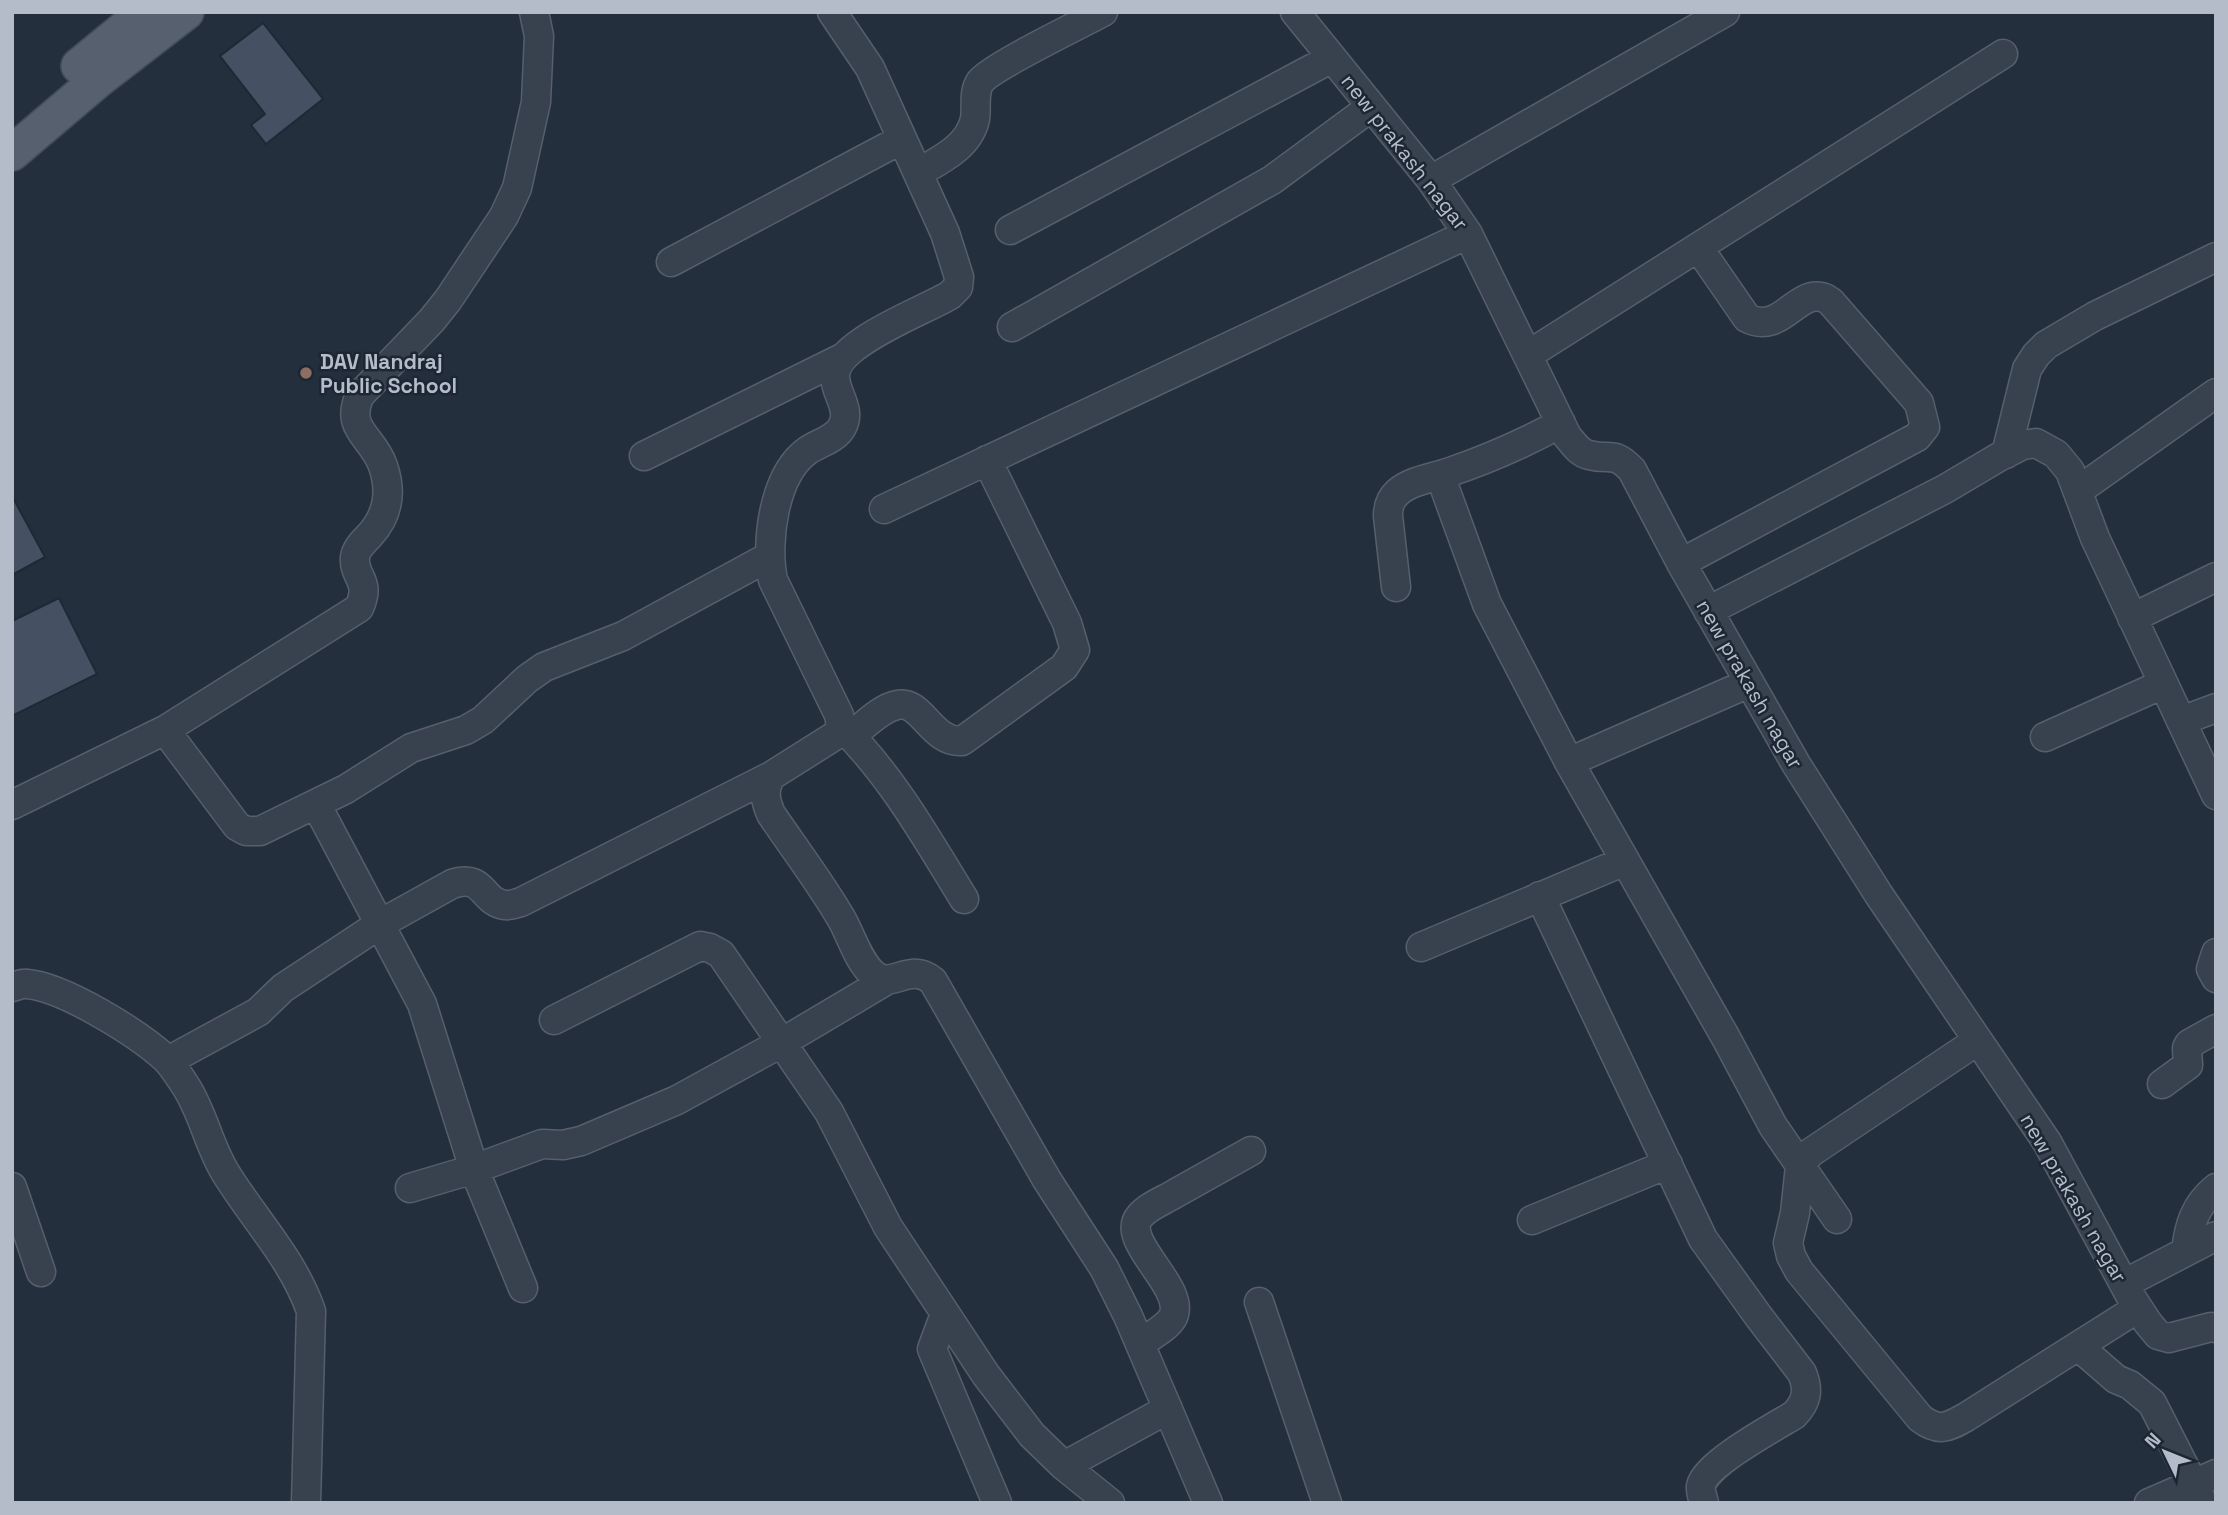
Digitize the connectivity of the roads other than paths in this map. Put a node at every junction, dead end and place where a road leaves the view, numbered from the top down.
1 (145, 12) edge
2 (186, 12) edge
3 (534, 12) edge
4 (832, 12) edge
5 (1102, 12) edge
6 (1295, 12) edge
7 (1725, 12) edge
8 (2003, 54) dead end
9 (1332, 58) junction
10 (1371, 107) junction
11 (12, 122) edge
12 (902, 139) junction
13 (12, 153) edge
14 (918, 173) junction
15 (1431, 180) junction
16 (1010, 230) dead end
17 (1468, 234) junction
18 (1698, 247) junction
19 (2216, 257) edge
20 (671, 262) dead end
21 (1012, 327) dead end
22 (1528, 355) junction
23 (842, 358) junction
24 (2216, 393) edge
25 (1560, 423) junction
26 (2006, 454) junction
27 (644, 456) dead end
28 (988, 460) junction
29 (1440, 475) junction
30 (2079, 490) junction
31 (884, 509) dead end
32 (770, 556) junction
33 (1681, 563) junction
34 (2216, 577) edge
35 (1396, 587) dead end
36 (1708, 611) junction
37 (2132, 618) junction
38 (1749, 683) junction
39 (2163, 684) junction
40 (2216, 708) edge
41 (2181, 721) junction
42 (165, 730) junction
43 (846, 731) junction
44 (2045, 737) dead end
45 (1569, 762) junction
46 (771, 776) junction
47 (2216, 795) edge
48 (316, 804) junction
49 (12, 805) edge
50 (1625, 861) junction
51 (1540, 896) junction
52 (964, 899) dead end
53 (380, 925) junction
54 (1421, 947) dead end
55 (2216, 953) edge
56 (2216, 978) edge
57 (887, 980) junction
58 (12, 987) edge
59 (554, 1020) dead end
60 (2216, 1029) edge
61 (1977, 1041) junction
62 (781, 1043) junction
63 (168, 1061) junction
64 (2162, 1084) dead end
65 (1251, 1152) dead end
66 (1668, 1164) junction
67 (1800, 1166) junction
68 (474, 1169) junction
69 (12, 1187) edge
70 (410, 1188) dead end
71 (2216, 1188) edge
72 (1837, 1219) dead end
73 (1532, 1220) dead end
74 (2216, 1236) edge
75 (2186, 1251) junction
76 (41, 1272) dead end
77 (2124, 1284) junction
78 (523, 1288) dead end
79 (1259, 1302) dead end
80 (2138, 1308) junction
81 (945, 1314) junction
82 (2216, 1328) edge
83 (1140, 1344) junction
84 (2078, 1346) junction
85 (1168, 1409) junction
86 (1064, 1466) junction
87 (2204, 1487) edge
88 (306, 1503) edge
89 (997, 1503) edge
90 (1110, 1503) edge
91 (1208, 1503) edge
92 (1327, 1503) edge
93 (1704, 1503) edge
94 (2149, 1503) edge

1 - 11 main road
2 - 13 main road
3 - 42 street
4 - 12 street
5 - 14 street
6 - 9 street, new prakash nagar
7 - 15 street
8 - 18 street
9 - 10 street, new prakash nagar
9 - 16 street
10 - 15 street, new prakash nagar
10 - 21 street
12 - 14 street
12 - 20 street
14 - 23 street
15 - 17 street, new prakash nagar
17 - 22 street, new prakash nagar
17 - 28 street
18 - 22 street
18 - 33 street
19 - 26 street
22 - 25 street, new prakash nagar
23 - 27 street
23 - 32 street
24 - 30 street
25 - 29 street
25 - 33 street, new prakash nagar
26 - 30 street
26 - 36 street
28 - 31 street
28 - 43 street
29 - 35 street
29 - 45 street
30 - 37 street
32 - 43 street
32 - 48 street
33 - 36 street, new prakash nagar
34 - 37 street
36 - 38 street, new prakash nagar
37 - 39 street
38 - 45 street
38 - 61 street, new prakash nagar
39 - 41 street
39 - 44 street
40 - 41 street
41 - 47 street
42 - 48 street
42 - 49 street
43 - 46 street
43 - 52 street
45 - 50 street
46 - 53 street
46 - 57 street
48 - 53 street
50 - 51 street
50 - 67 street
51 - 54 street
51 - 66 street
53 - 63 street
53 - 68 street
55 - 56 street
57 - 62 street
57 - 83 street
58 - 63 street
59 - 62 street
60 - 64 street
61 - 67 street
61 - 77 street, new prakash nagar
62 - 68 street
62 - 81 street
63 - 88 street
65 - 83 street
66 - 73 street
66 - 93 street
67 - 72 street
67 - 84 street
68 - 70 street
68 - 78 street
69 - 76 street
71 - 75 street
74 - 75 street
75 - 77 street
77 - 80 street, new prakash nagar
79 - 92 street
80 - 82 street, new prakash nagar
80 - 84 street
81 - 86 street
81 - 89 street
83 - 85 street
84 - 87 street
85 - 86 street
85 - 91 street
86 - 90 street
87 - 94 street

